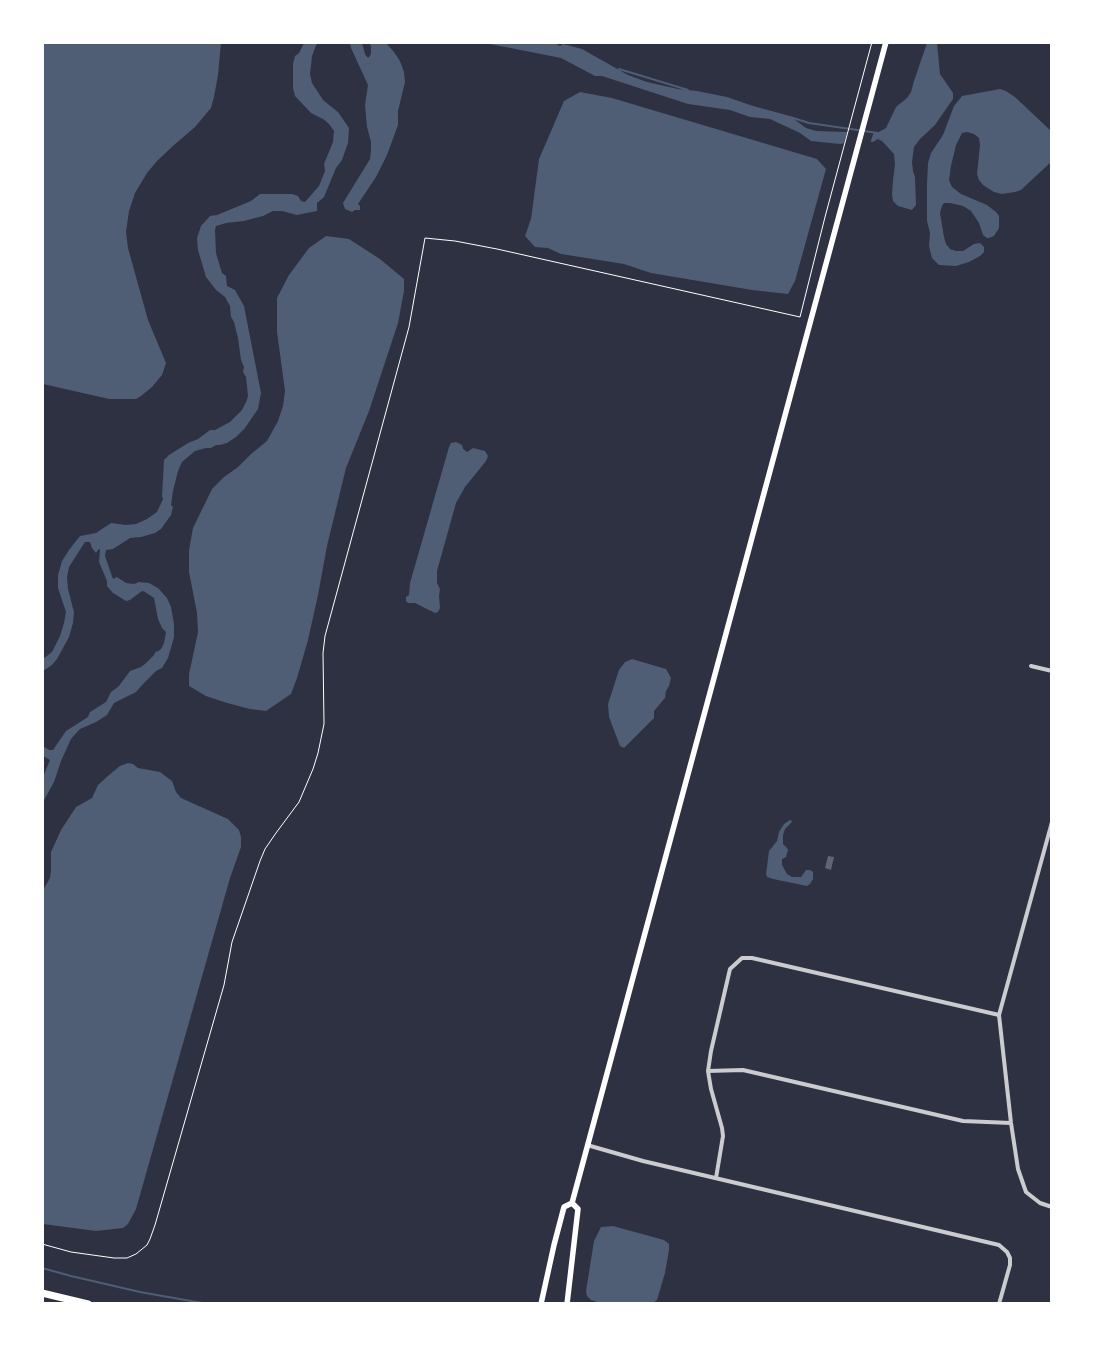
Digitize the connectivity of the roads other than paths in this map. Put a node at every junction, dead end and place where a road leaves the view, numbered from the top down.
1 (886, 42) edge
2 (1032, 666) dead end
3 (1052, 670) edge
4 (1052, 822) edge
5 (999, 1015) junction
6 (708, 1071) junction
7 (1011, 1123) junction
8 (587, 1145) junction
9 (716, 1178) junction
10 (572, 1203) junction
11 (1052, 1207) edge
12 (42, 1293) edge
13 (88, 1304) edge
14 (541, 1304) edge
15 (566, 1304) edge
16 (999, 1304) edge

1 - 8 main road
2 - 3 street
4 - 5 street
5 - 6 street
5 - 7 street
6 - 7 street
6 - 9 street
7 - 11 street
8 - 9 street
8 - 10 main road
9 - 16 street
10 - 14 main road
10 - 15 main road
12 - 13 highway

